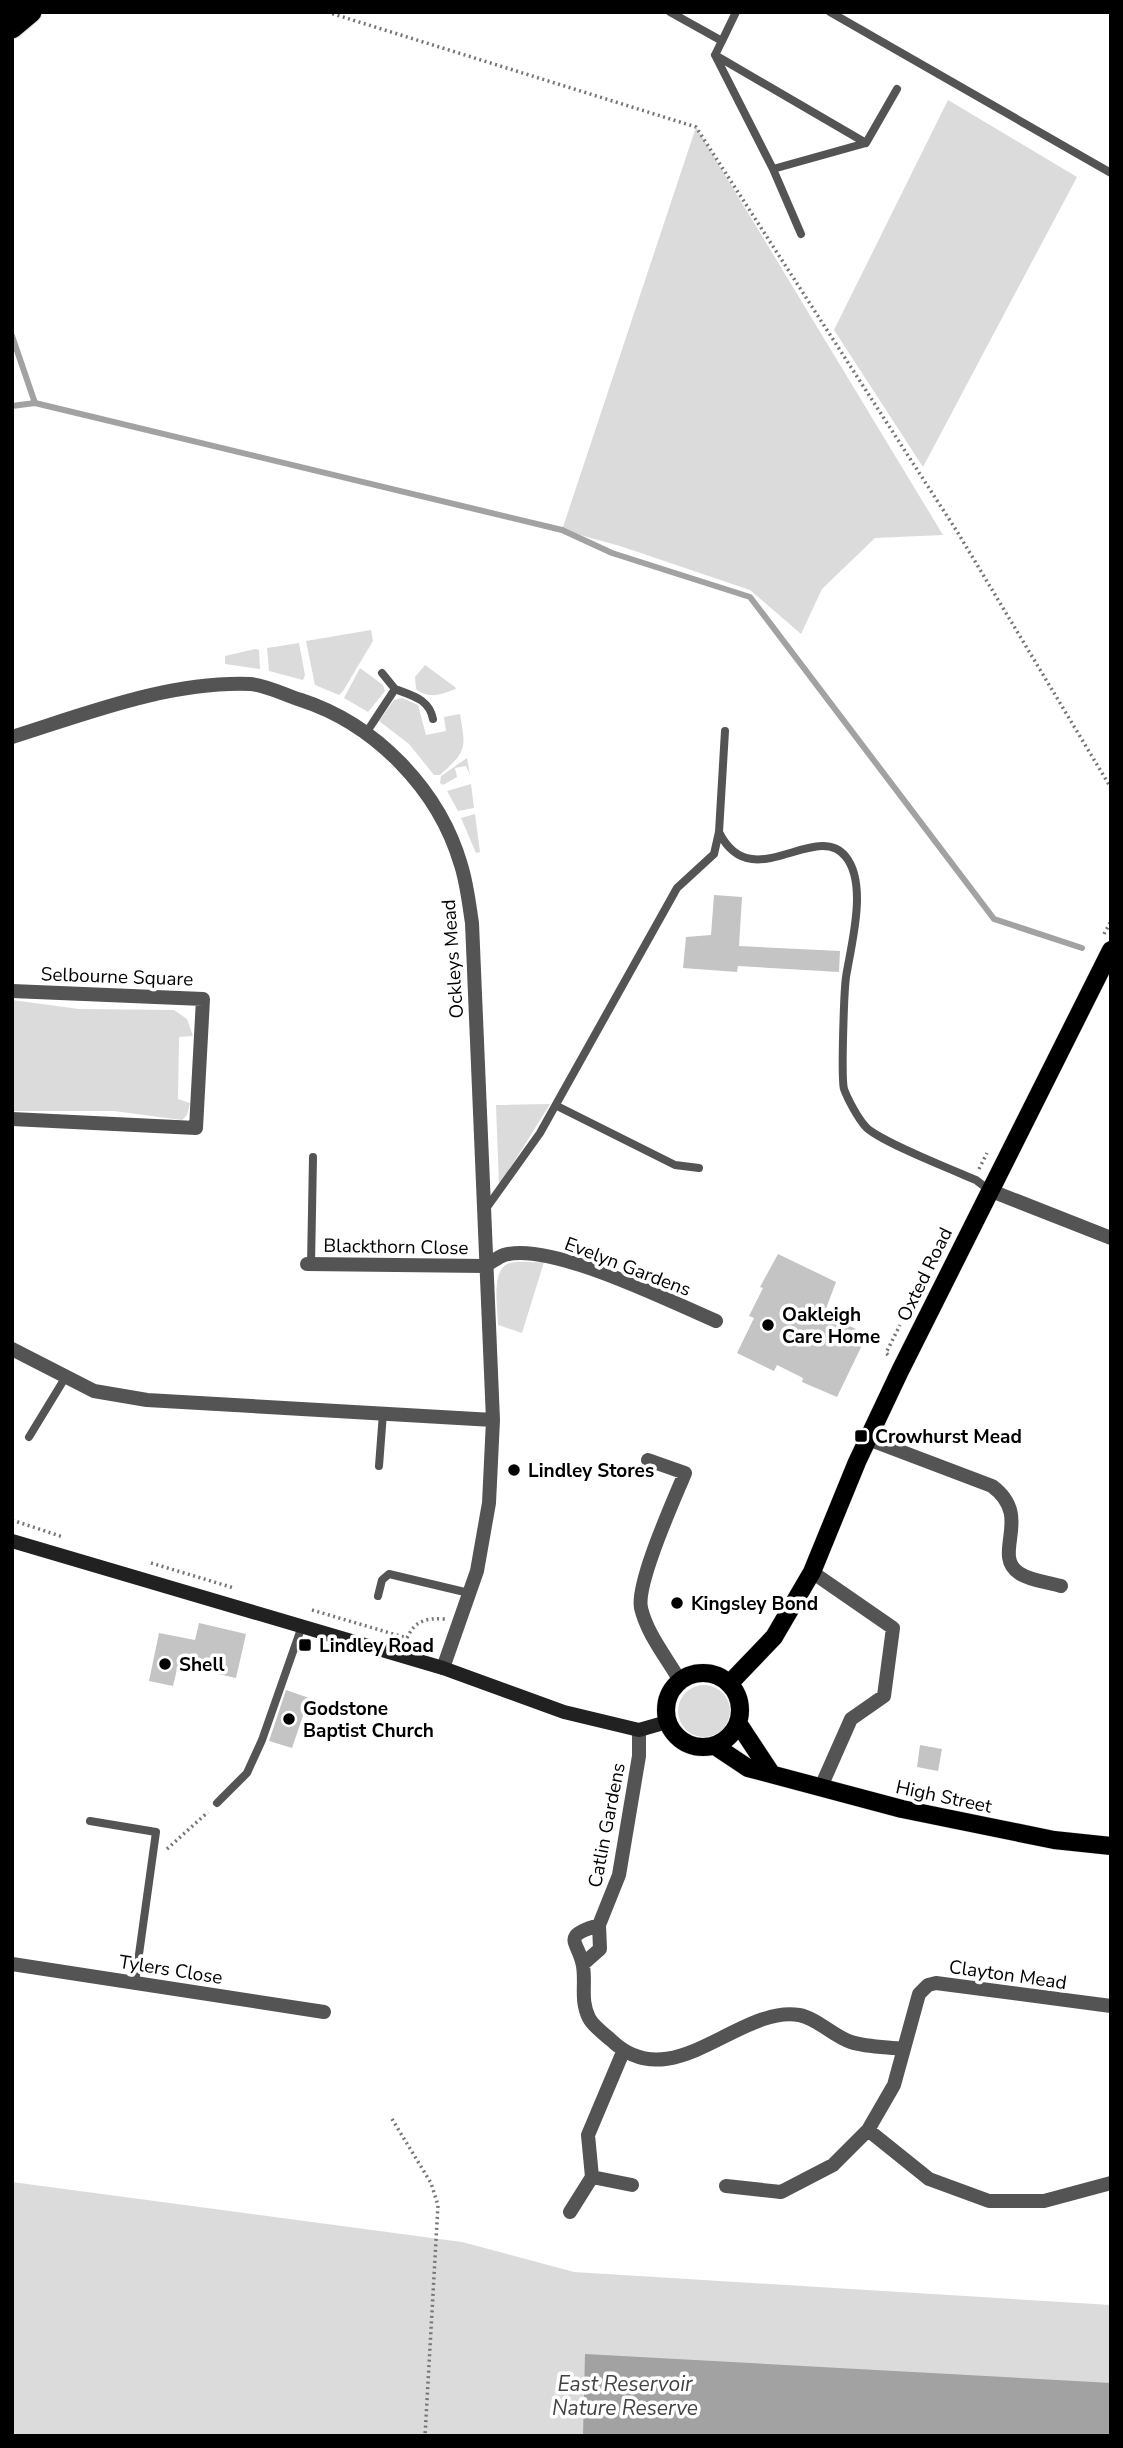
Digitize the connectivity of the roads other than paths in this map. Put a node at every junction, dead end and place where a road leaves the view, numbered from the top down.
1 (31, 12) edge
2 (670, 12) edge
3 (736, 12) edge
4 (830, 12) edge
5 (12, 29) edge
6 (722, 41) junction
7 (715, 55) junction
8 (897, 89) dead end
9 (866, 143) junction
10 (774, 169) junction
11 (1111, 173) edge
12 (801, 234) dead end
13 (382, 673) dead end
14 (396, 689) junction
15 (433, 719) dead end
16 (725, 731) dead end
17 (366, 733) junction
18 (12, 737) edge
19 (719, 832) junction
20 (1111, 950) edge
21 (12, 991) edge
22 (556, 1106) junction
23 (12, 1119) edge
24 (313, 1157) dead end
25 (699, 1168) dead end
26 (989, 1190) junction
27 (485, 1210) junction
28 (1111, 1238) edge
29 (309, 1265) joint
30 (485, 1266) junction
31 (716, 1321) dead end
32 (12, 1349) edge
33 (65, 1378) junction
34 (383, 1413) junction
35 (493, 1420) junction
36 (29, 1437) dead end
37 (868, 1439) junction
38 (648, 1460) dead end
39 (379, 1466) dead end
40 (12, 1541) edge
41 (812, 1572) junction
42 (1061, 1586) dead end
43 (469, 1593) junction
44 (378, 1596) dead end
45 (302, 1626) junction
46 (443, 1668) junction
47 (680, 1681) junction
48 (729, 1684) junction
49 (667, 1721) junction
50 (738, 1723) junction
51 (639, 1730) junction
52 (715, 1746) junction
53 (771, 1773) junction
54 (820, 1788) junction
55 (217, 1803) road end
56 (90, 1821) dead end
57 (1111, 1846) edge
58 (600, 1925) junction
59 (12, 1964) edge
60 (583, 1964) junction
61 (135, 1983) junction
62 (1111, 2006) edge
63 (324, 2012) dead end
64 (903, 2049) junction
65 (624, 2052) junction
66 (868, 2130) junction
67 (592, 2177) junction
68 (1111, 2183) edge
69 (632, 2185) dead end
70 (726, 2186) dead end
71 (570, 2212) dead end

1 - 5 highway
2 - 6 lane
3 - 6 lane
4 - 11 lane
6 - 7 lane
7 - 9 lane
7 - 10 lane
8 - 9 lane
9 - 10 lane
10 - 12 lane
13 - 14 lane
14 - 15 lane
14 - 17 lane
16 - 19 lane
17 - 18 street, Ockleys Mead
17 - 27 street, Ockleys Mead
19 - 22 lane
19 - 26 lane
20 - 26 main road, Oxted Road
21 - 23 street, Selbourne Square
22 - 25 lane
22 - 27 lane
24 - 29 lane
26 - 28 street
26 - 37 main road, Oxted Road
27 - 30 street, Ockleys Mead
29 - 30 street, Blackthorn Close
30 - 31 street, Evelyn Gardens
30 - 35 street, Ockleys Mead
32 - 33 street
33 - 34 street
33 - 36 lane
34 - 35 street
34 - 39 lane
35 - 43 street
37 - 41 main road, Oxted Road
37 - 42 street
38 - 47 street
40 - 45 main road
41 - 48 main road, Oxted Road
41 - 54 street
43 - 44 lane
43 - 46 street
45 - 46 main road
45 - 55 lane
46 - 51 main road
47 - 48 main road
47 - 49 main road
48 - 50 main road
49 - 51 main road
49 - 52 main road
50 - 52 main road
50 - 53 main road
51 - 58 street, Catlin Gardens
52 - 53 main road, High Street
53 - 54 main road, High Street
54 - 57 main road, High Street
56 - 61 lane
58 - 60 street, Catlin Gardens
58 - 60 street
59 - 61 street, Tylers Close
60 - 65 street
61 - 63 street, Tylers Close
62 - 64 street, Clayton Mead
64 - 65 street
64 - 66 street, Clayton Mead
65 - 67 street
66 - 68 street
66 - 70 street, Clayton Mead
67 - 69 street
67 - 71 street

